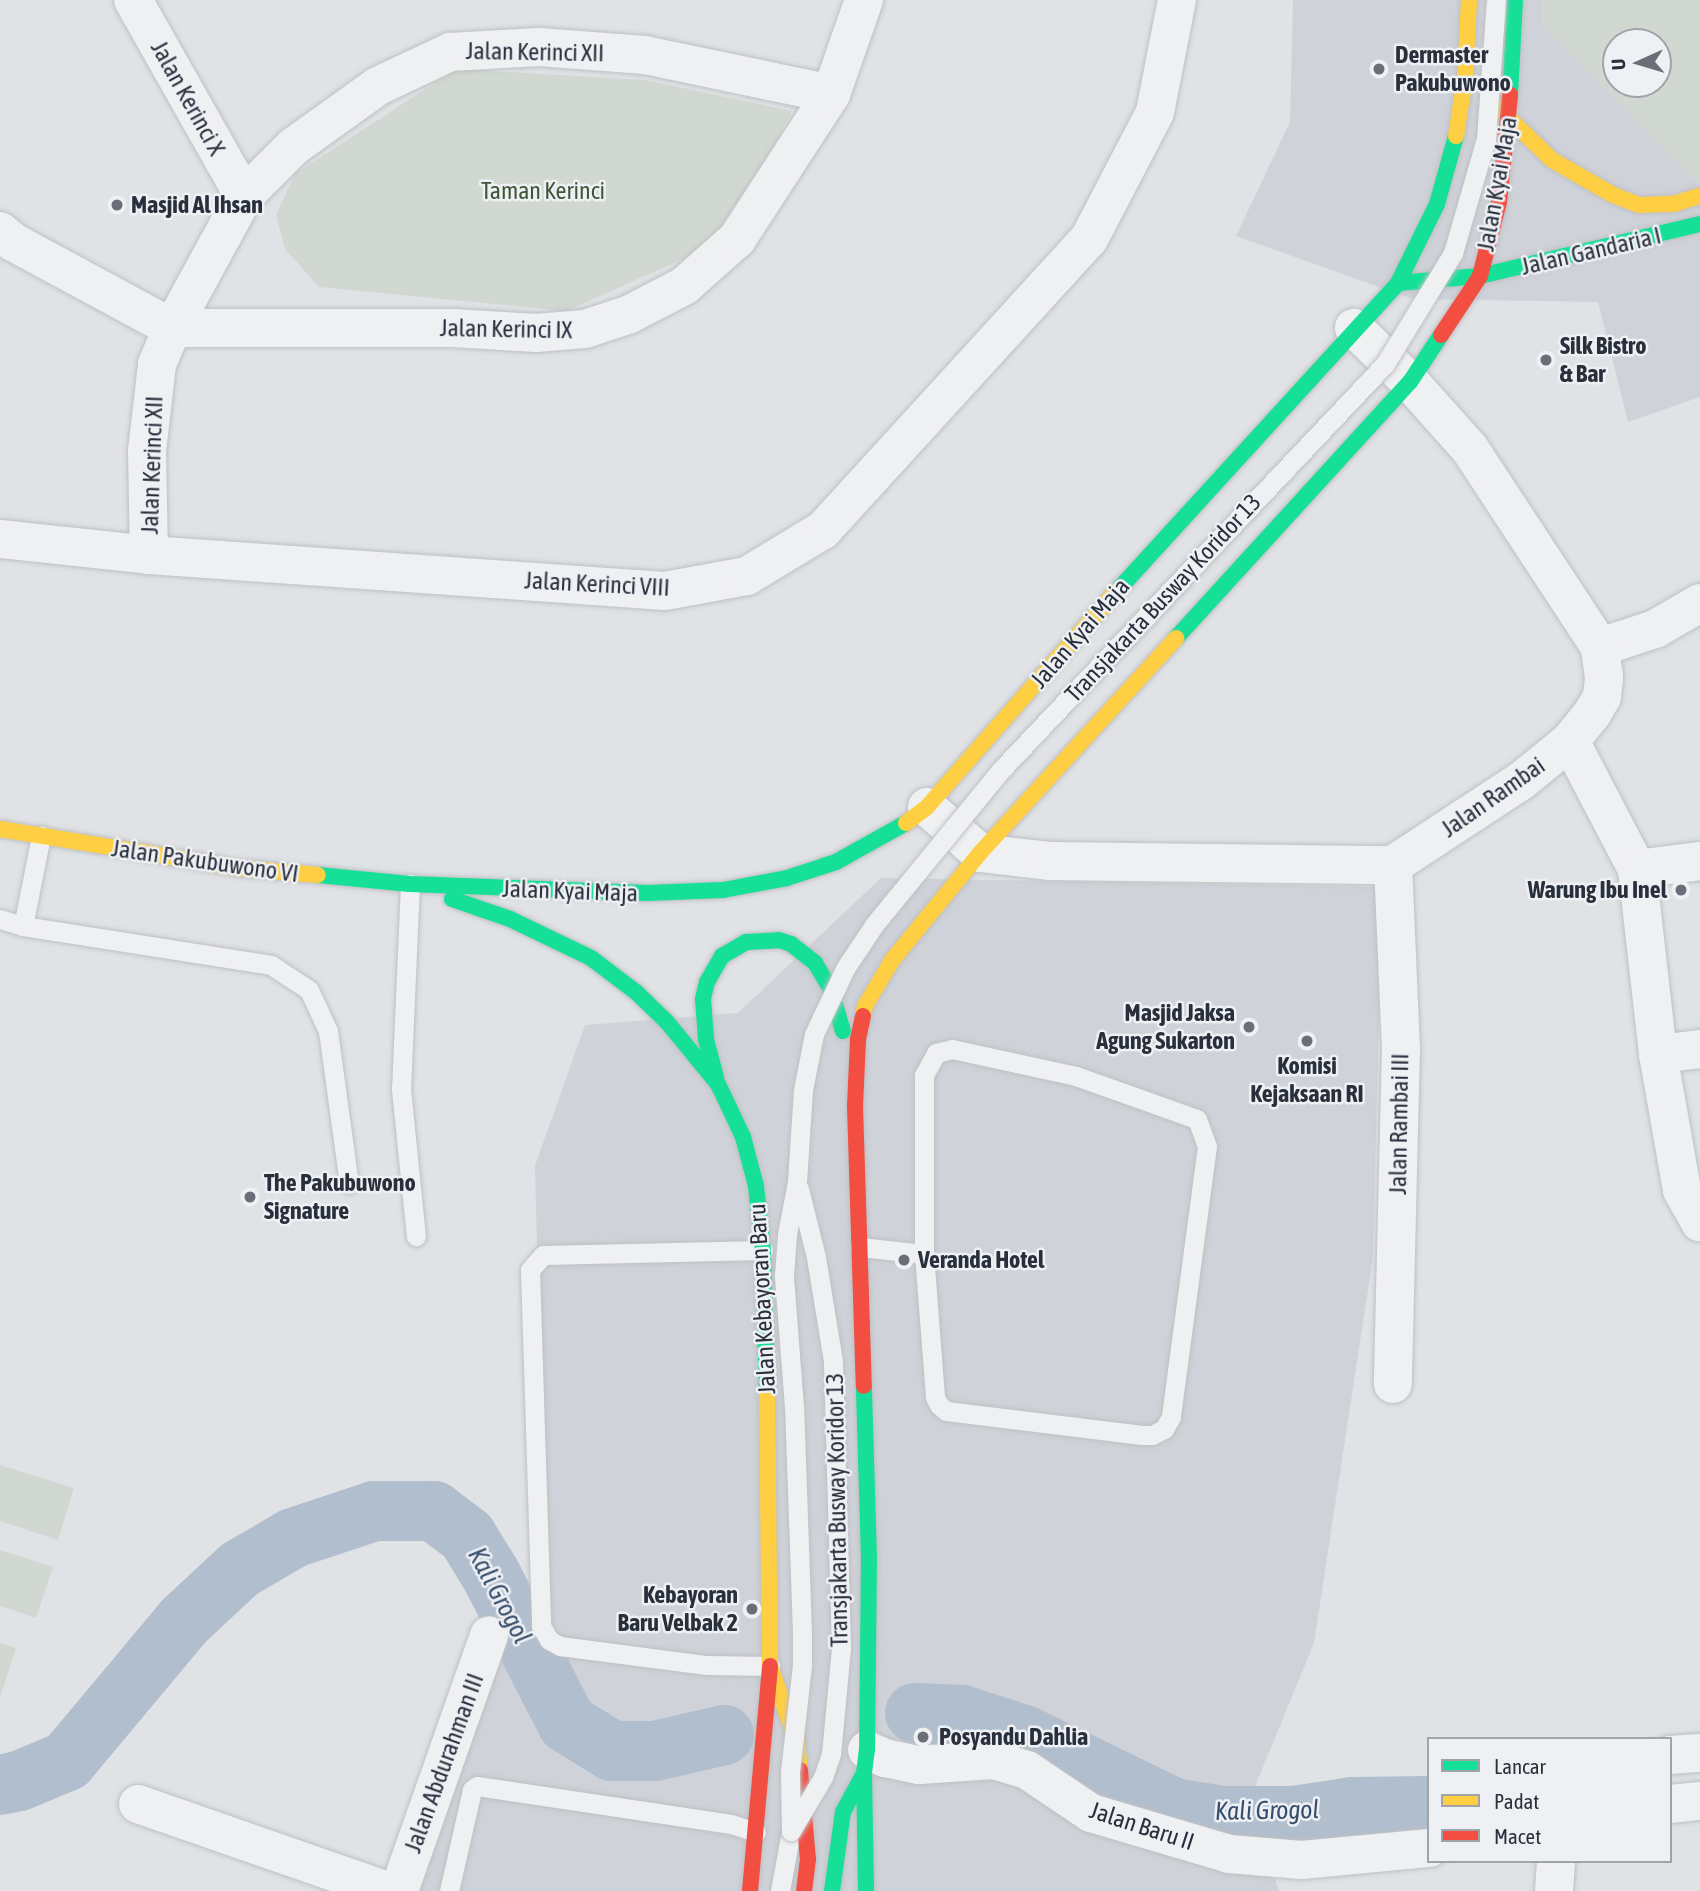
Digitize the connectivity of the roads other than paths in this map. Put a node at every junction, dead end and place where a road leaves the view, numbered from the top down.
1 (133, 0) edge
2 (864, 0) edge
3 (1177, 0) edge
4 (1469, 0) edge
5 (1496, 0) edge
6 (1515, 0) edge
7 (1465, 77) junction
8 (831, 94) junction
9 (1510, 118) junction
10 (244, 196) junction
11 (1700, 196) edge
12 (1700, 224) edge
13 (0, 231) edge
14 (1480, 276) junction
15 (1398, 283) junction
16 (172, 328) junction
17 (1354, 328) junction
18 (1410, 382) junction
19 (0, 539) edge
20 (149, 555) junction
21 (1700, 603) edge
22 (1600, 648) junction
23 (1570, 741) junction
24 (927, 807) junction
25 (0, 829) edge
26 (41, 836) junction
27 (980, 853) junction
28 (1700, 861) edge
29 (1392, 865) junction
30 (1637, 869) junction
31 (410, 884) junction
32 (0, 919) edge
33 (23, 926) junction
34 (1700, 1049) edge
35 (1658, 1054) junction
36 (718, 1084) junction
37 (855, 1106) junction
38 (797, 1182) junction
39 (349, 1184) dead end
40 (1700, 1222) edge
41 (416, 1236) dead end
42 (860, 1247) junction
43 (763, 1250) junction
44 (924, 1254) junction
45 (1393, 1384) dead end
46 (489, 1635) dead end
47 (770, 1666) junction
48 (1700, 1753) edge
49 (1672, 1755) edge
50 (865, 1761) junction
51 (1700, 1801) edge
52 (138, 1804) dead end
53 (1672, 1804) edge
54 (791, 1831) junction
55 (755, 1832) junction
56 (1427, 1848) edge
57 (1556, 1863) edge
58 (388, 1891) edge
59 (398, 1891) edge
60 (449, 1891) edge
61 (750, 1891) edge
62 (780, 1891) edge
63 (804, 1891) edge
64 (832, 1891) edge
65 (866, 1891) edge
66 (1554, 1891) edge

1 - 10 street, Jalan Kerinci X
2 - 8 street, Jalan Kerinci IX
3 - 20 street, Jalan Kerinci VIII
4 - 7 main road, Jalan Kyai Maja
5 - 38 lane, Transjakarta Busway Koridor 13, bridge
6 - 9 main road, Jalan Kyai Maja
7 - 9 main road, Jalan Gandaria I
7 - 15 main road, Jalan Kyai Maja
8 - 10 street, Jalan Kerinci XII
8 - 16 street, Jalan Kerinci IX
9 - 11 main road, Jalan Gandaria I
9 - 14 main road, Jalan Kyai Maja
10 - 16 street, Jalan Kerinci XII
12 - 14 main road, Jalan Gandaria I
13 - 16 street, Jalan Kerinci IX
14 - 15 main road, Jalan Gandaria I
14 - 18 main road, Jalan Kyai Maja
15 - 17 main road, Jalan Kyai Maja
16 - 20 street, Jalan Kerinci XII
17 - 18 street, Jalan Rambai
17 - 24 main road, Jalan Kyai Maja
18 - 22 street, Jalan Rambai
18 - 27 main road, Jalan Kyai Maja
19 - 20 street, Jalan Kerinci VIII
21 - 22 street
22 - 23 street, Jalan Rambai
23 - 29 street, Jalan Rambai
23 - 30 street
24 - 27 street
24 - 31 main road, Jalan Kyai Maja
25 - 26 main road, Jalan Pakubuwono VI
26 - 31 main road, Jalan Pakubuwono VI
26 - 33 lane
27 - 29 street
27 - 37 main road, Jalan Kyai Maja
28 - 30 street
29 - 45 street, Jalan Rambai III
30 - 35 street
31 - 36 main road, Jalan Kebayoran Baru
31 - 41 lane
32 - 33 lane
33 - 39 lane
34 - 35 street
35 - 40 street
36 - 37 main road
36 - 43 main road, Jalan Kebayoran Baru
37 - 42 main road
38 - 54 lane, Transjakarta Busway Koridor 13, bridge
38 - 54 lane, Transjakarta Busway Koridor 13, bridge
42 - 44 lane
42 - 50 main road
43 - 47 main road, Jalan Kebayoran Baru
43 - 47 lane
44 - 44 lane
46 - 59 street, Jalan Abdurahman III
47 - 55 main road
47 - 63 main road, Jalan Kebayoran Baru
48 - 49 street
50 - 56 street, Jalan Baru II
50 - 64 main road
50 - 65 main road
51 - 53 street
52 - 58 street
54 - 62 lane, Transjakarta Busway Koridor 13
55 - 60 lane
55 - 61 main road
57 - 66 street

